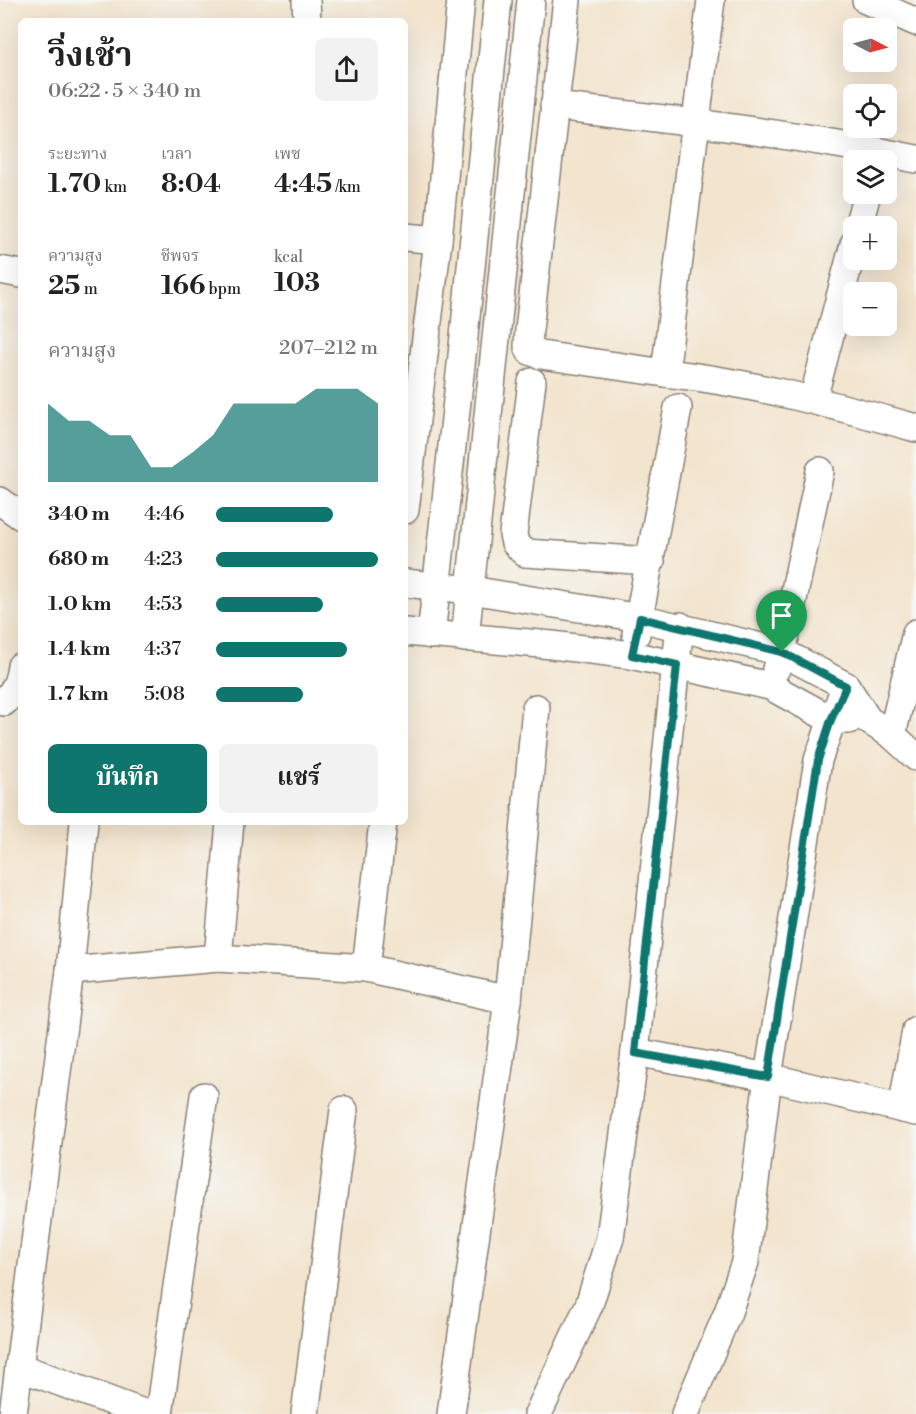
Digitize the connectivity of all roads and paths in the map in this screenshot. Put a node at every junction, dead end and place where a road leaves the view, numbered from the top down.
1 (306, 0) edge
2 (461, 0) edge
3 (498, 0) edge
4 (531, 0) edge
5 (567, 0) edge
6 (711, 0) edge
7 (866, 0) edge
8 (307, 18) edge
9 (916, 22) edge
10 (554, 106) junction
11 (697, 123) junction
12 (844, 150) edge
13 (897, 158) edge
14 (916, 159) edge
15 (408, 237) edge
16 (438, 240) junction
17 (0, 270) edge
18 (847, 270) edge
19 (18, 273) edge
20 (462, 356) junction
21 (495, 356) junction
22 (666, 373) junction
23 (532, 382) dead end
24 (817, 384) dead end
25 (678, 408) dead end
26 (916, 428) edge
27 (820, 471) dead end
28 (408, 485) edge
29 (0, 501) edge
30 (18, 514) edge
31 (651, 561) junction
32 (408, 583) edge
33 (437, 586) junction
34 (471, 590) junction
35 (640, 618) junction
36 (680, 626) junction
37 (916, 633) edge
38 (418, 634) edge
39 (465, 638) junction
40 (782, 652) junction
41 (632, 655) junction
42 (677, 665) junction
43 (18, 680) edge
44 (770, 686) junction
45 (846, 686) junction
46 (1, 704) edge
47 (536, 708) dead end
48 (831, 720) junction
49 (868, 720) junction
50 (892, 735) junction
51 (916, 757) edge
52 (84, 825) edge
53 (230, 825) edge
54 (383, 825) edge
55 (218, 957) junction
56 (366, 968) junction
57 (70, 971) junction
58 (508, 1000) junction
59 (916, 1030) edge
60 (635, 1053) junction
61 (768, 1077) junction
62 (204, 1096) dead end
63 (344, 1110) dead end
64 (909, 1111) edge
65 (19, 1367) junction
66 (13, 1414) edge
67 (146, 1414) edge
68 (159, 1414) edge
69 (305, 1414) edge
70 (451, 1414) edge
71 (538, 1414) edge
72 (685, 1414) edge

1 - 8 street
2 - 16 street
3 - 20 street
4 - 21 street
5 - 10 street
6 - 11 street
7 - 9 street
10 - 11 street
10 - 22 street
11 - 12 street
11 - 22 street
13 - 14 street
15 - 16 street
16 - 28 street
17 - 19 street
18 - 24 street
20 - 21 street
20 - 33 street
21 - 34 street
22 - 26 street
23 - 31 street
25 - 31 street
27 - 40 street
29 - 30 street
31 - 35 street
32 - 33 street
33 - 34 street
33 - 38 street
34 - 35 street
34 - 39 street
35 - 36 street
35 - 41 street
36 - 40 street
36 - 42 street
37 - 50 street
38 - 39 street
39 - 41 street
40 - 44 street
40 - 45 street
41 - 42 street
42 - 44 street
42 - 60 street
43 - 46 street
44 - 48 street
45 - 48 street
45 - 49 street
47 - 58 street
48 - 49 street
48 - 61 street
49 - 50 street
50 - 51 street
52 - 57 street
53 - 55 street
54 - 56 street
55 - 56 street
55 - 57 street
56 - 58 street
57 - 65 street
58 - 70 street
59 - 64 street
60 - 61 street
60 - 71 street
61 - 64 street
61 - 72 street
62 - 68 street
63 - 69 street
65 - 66 street
65 - 67 street

